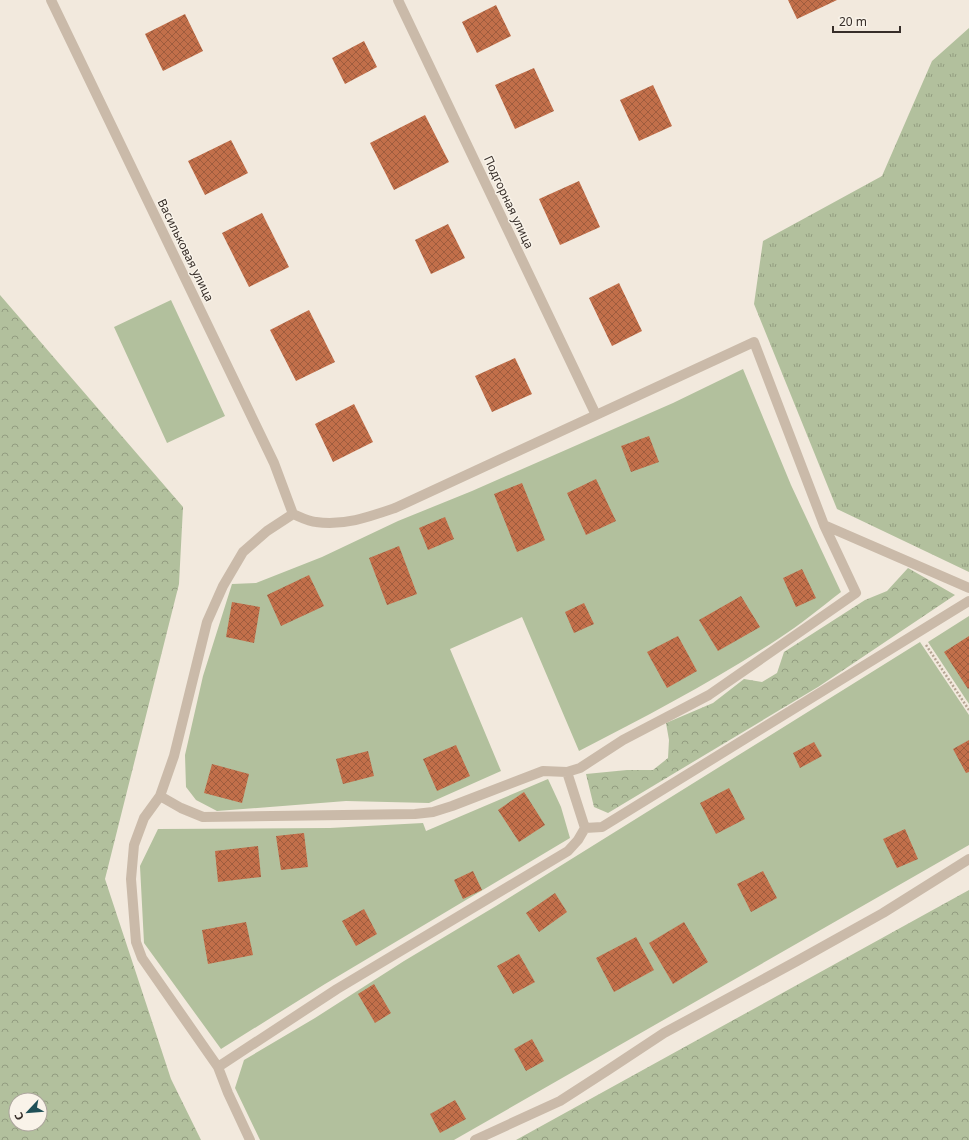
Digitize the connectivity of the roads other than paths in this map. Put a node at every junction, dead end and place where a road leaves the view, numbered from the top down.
1 (51, 0) edge
2 (398, 0) edge
3 (596, 415) junction
4 (293, 514) junction
5 (824, 525) junction
6 (969, 588) edge
7 (969, 601) edge
8 (567, 772) junction
9 (160, 796) junction
10 (585, 828) junction
11 (969, 859) edge
12 (218, 1067) junction
13 (250, 1140) edge
14 (475, 1140) edge

1 - 4 street, Васильковая улица
2 - 3 street, Подгорная улица
3 - 4 street
3 - 5 street
4 - 9 street
5 - 6 street
5 - 8 street
7 - 10 street
8 - 9 street
8 - 10 street
9 - 12 street
10 - 12 street
11 - 14 street
12 - 13 street

